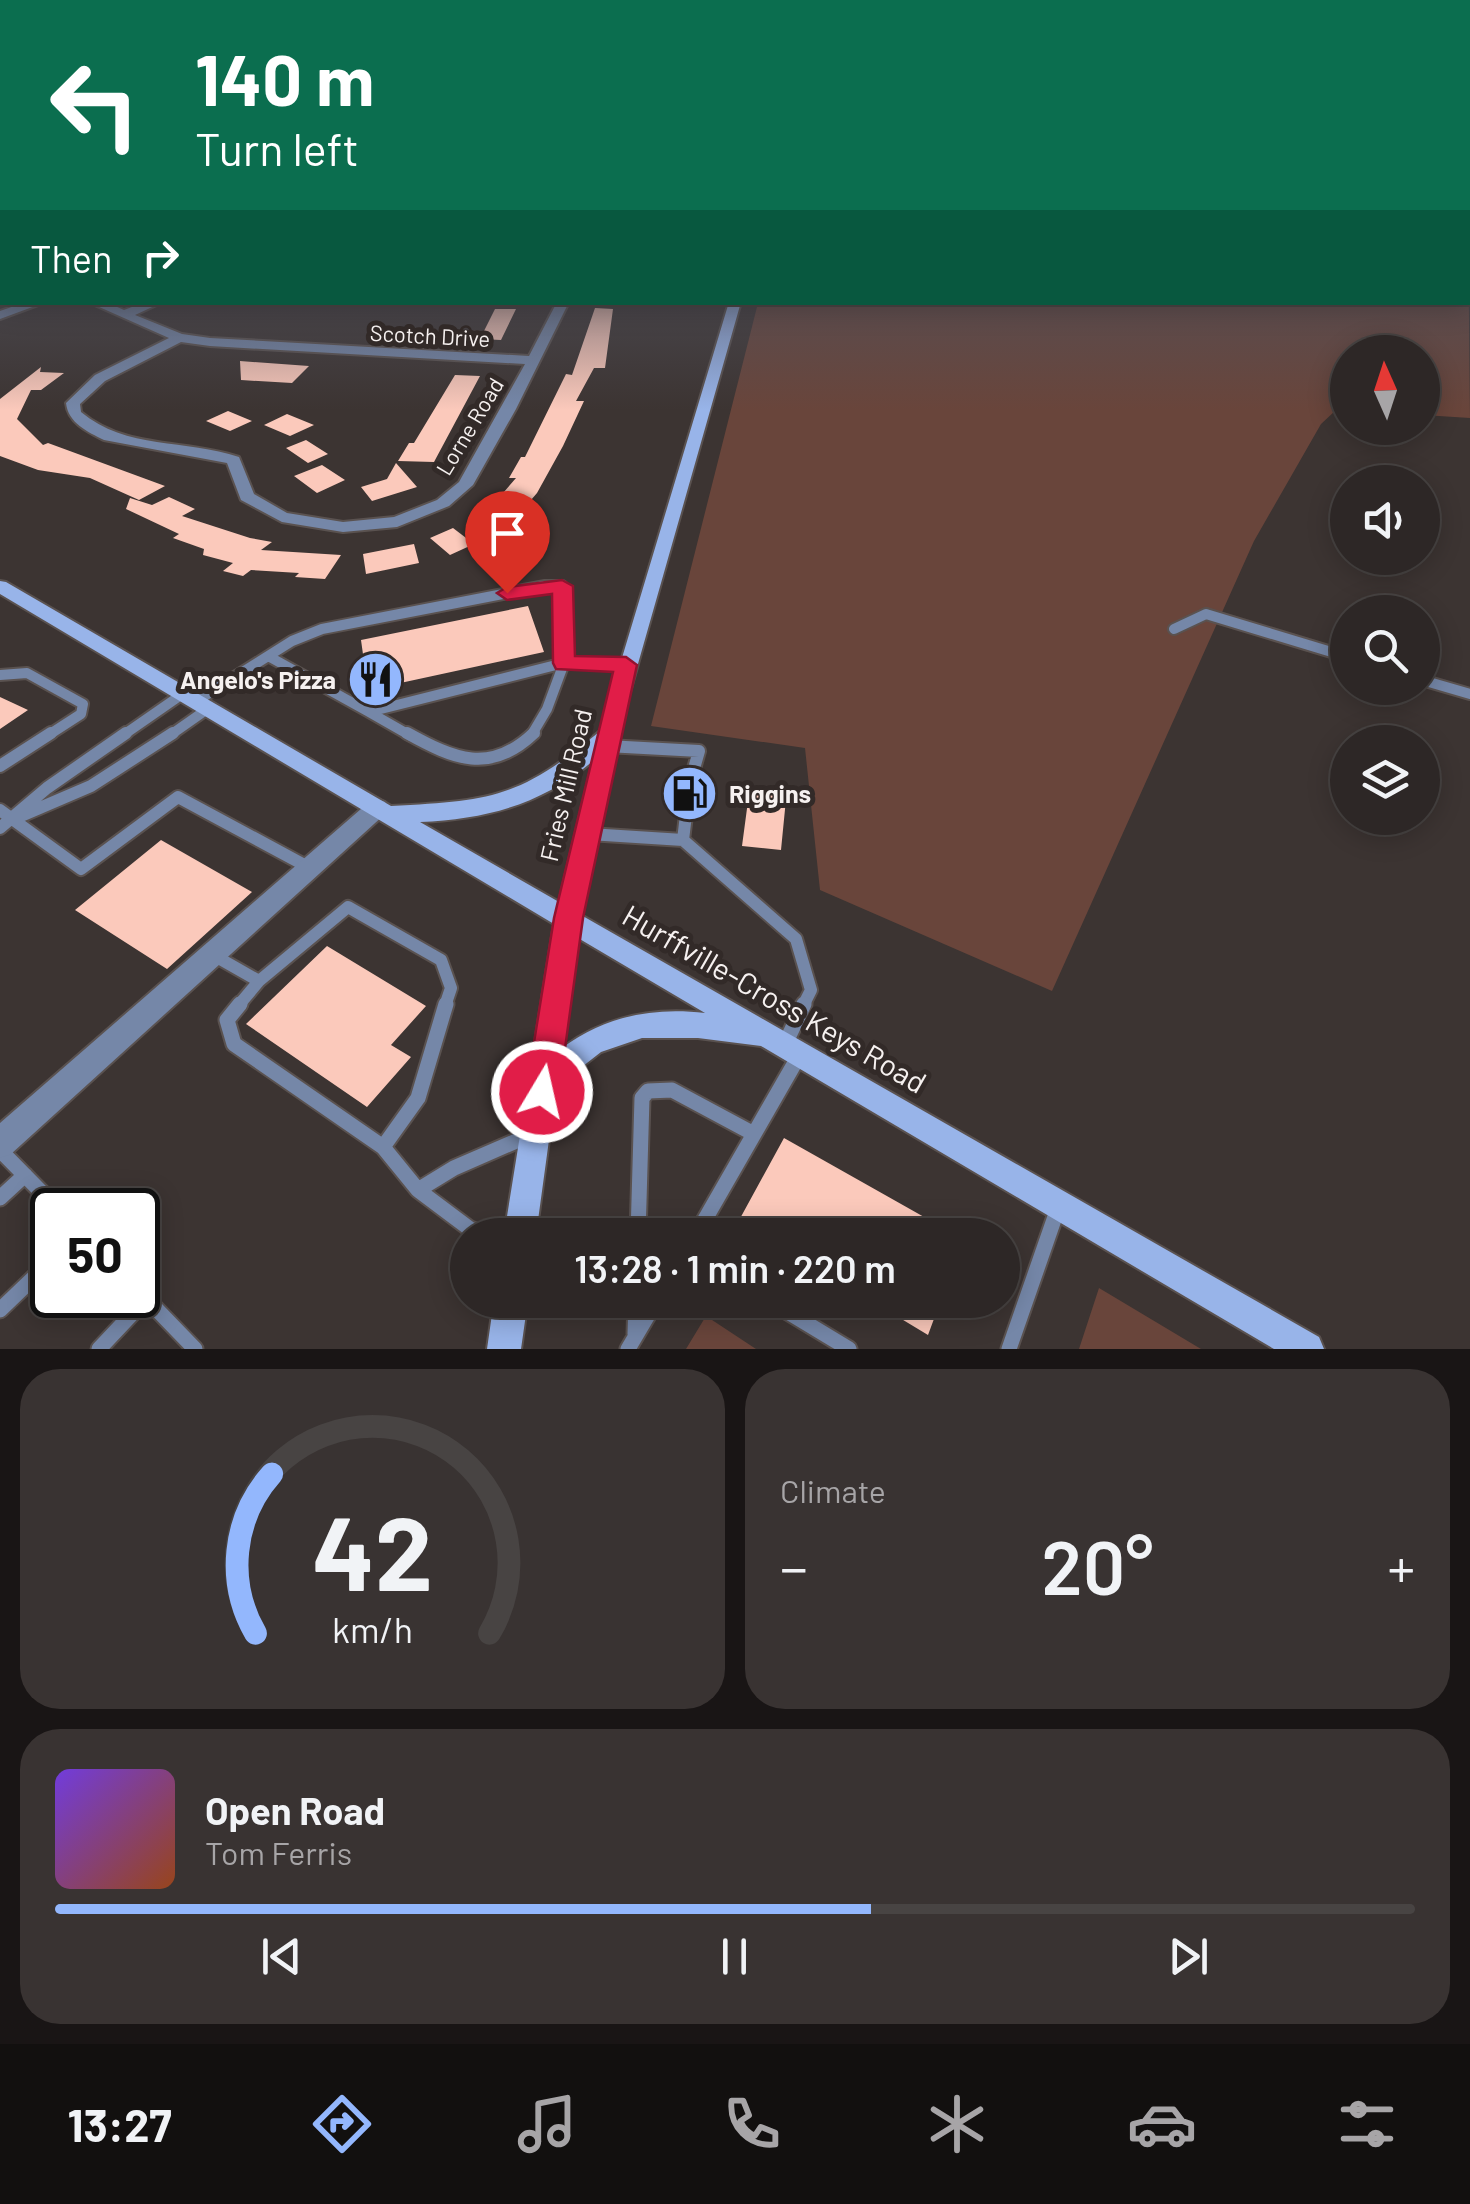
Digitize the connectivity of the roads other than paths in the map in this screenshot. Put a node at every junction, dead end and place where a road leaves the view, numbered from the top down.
1 (31, 305) edge
2 (101, 305) edge
3 (148, 305) edge
4 (560, 305) edge
5 (734, 305) edge
6 (123, 314) junction
7 (0, 315) edge
8 (179, 338) junction
9 (532, 360) junction
10 (0, 586) edge
11 (1174, 629) dead end
12 (1330, 652) edge
13 (268, 656) junction
14 (564, 663) junction
15 (626, 665) junction
16 (0, 675) edge
17 (1440, 685) edge
18 (1470, 694) edge
19 (194, 703) junction
20 (369, 712) junction
21 (608, 740) junction
22 (0, 766) edge
23 (693, 772) dead end
24 (0, 810) edge
25 (382, 812) junction
26 (686, 815) dead end
27 (14, 820) junction
28 (0, 828) edge
29 (587, 834) junction
30 (682, 840) junction
31 (310, 868) junction
32 (568, 918) junction
33 (214, 956) junction
34 (259, 982) junction
35 (785, 1045) junction
36 (542, 1092) junction
37 (536, 1133) junction
38 (754, 1134) junction
39 (0, 1146) edge
40 (382, 1147) junction
41 (25, 1175) junction
42 (38, 1188) edge
43 (418, 1190) junction
44 (0, 1198) edge
45 (1060, 1205) junction
46 (455, 1218) edge
47 (523, 1218) edge
48 (638, 1218) edge
49 (706, 1218) edge
50 (30, 1281) edge
51 (0, 1310) edge
52 (160, 1313) edge
53 (124, 1318) edge
54 (634, 1318) edge
55 (646, 1318) edge
56 (797, 1318) edge
57 (631, 1343) edge
58 (99, 1349) edge
59 (195, 1349) edge
60 (848, 1349) edge
61 (1009, 1349) edge
62 (1307, 1349) edge

1 - 7 street
2 - 6 street, Scotch Drive
3 - 6 street
4 - 9 street, Lorne Road
5 - 15 main road, Fries Mill Road
6 - 8 street, Scotch Drive
8 - 9 street, Scotch Drive
8 - 9 street, Lorne Road
10 - 19 main road, Hurffville-Cross Keys Road
11 - 12 lane
13 - 14 lane
13 - 19 lane
13 - 20 lane
14 - 15 lane
14 - 20 lane
14 - 20 lane
15 - 21 main road, Fries Mill Road
16 - 22 lane
17 - 18 lane
19 - 25 main road, Hurffville-Cross Keys Road
19 - 27 lane
19 - 27 lane
21 - 23 lane
21 - 25 main road
21 - 29 main road, Fries Mill Road
24 - 27 lane
25 - 31 street
25 - 32 main road, Hurffville-Cross Keys Road
26 - 30 lane
27 - 28 lane
27 - 31 lane
29 - 30 lane
29 - 32 main road, Fries Mill Road
30 - 35 lane
31 - 33 street
32 - 35 main road, Hurffville-Cross Keys Road
32 - 36 main road, Fries Mill Road
33 - 34 lane
33 - 39 street
34 - 40 lane
34 - 40 lane
35 - 36 main road
35 - 38 lane
35 - 45 main road, Hurffville-Cross Keys Road
36 - 37 main road, Fries Mill Road
37 - 43 lane
37 - 47 main road, Fries Mill Road
38 - 48 lane
38 - 49 lane
39 - 41 lane
40 - 43 lane
41 - 42 lane
41 - 44 lane
43 - 46 lane
45 - 61 lane
45 - 62 main road, Hurffville-Cross Keys Road
50 - 51 lane
52 - 59 lane
53 - 58 lane
54 - 57 lane
55 - 57 lane
56 - 60 lane

